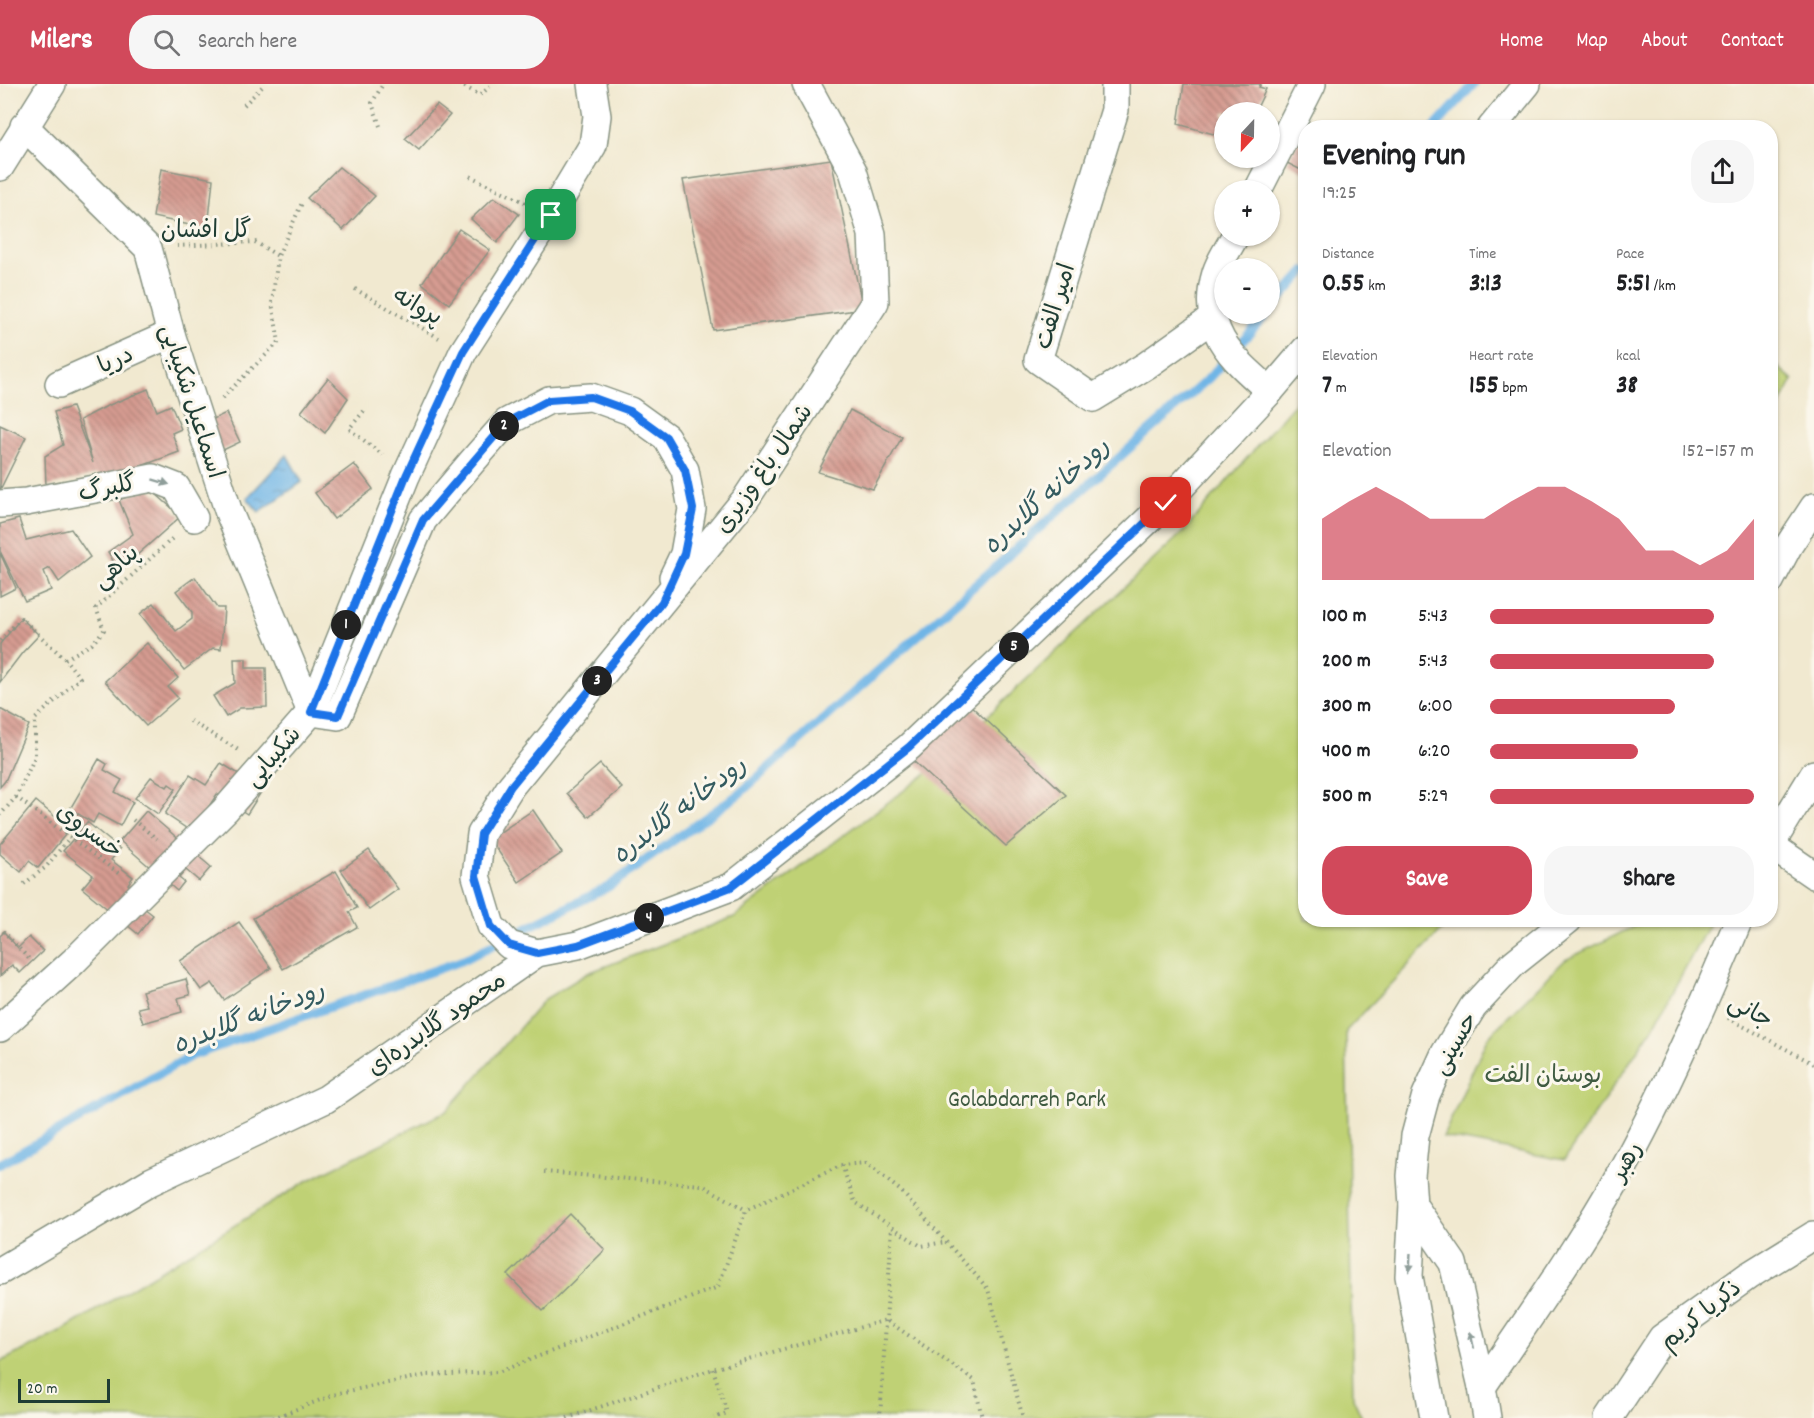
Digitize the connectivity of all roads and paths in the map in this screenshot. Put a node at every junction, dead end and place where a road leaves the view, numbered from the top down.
1 (52, 84) edge
2 (265, 84) edge
3 (383, 84) edge
4 (459, 84) edge
5 (494, 84) edge
6 (592, 84) edge
7 (806, 84) edge
8 (1115, 84) edge
9 (1312, 84) edge
10 (1527, 84) edge
11 (244, 105) dead end
12 (1498, 120) edge
13 (24, 126) junction
14 (380, 126) dead end
15 (0, 167) edge
16 (470, 176) dead end
17 (1263, 180) edge
18 (302, 204) dead end
19 (551, 215) junction
20 (1230, 246) edge
21 (148, 248) junction
22 (278, 256) junction
23 (355, 290) dead end
24 (1216, 328) junction
25 (171, 334) junction
26 (463, 352) junction
27 (1298, 358) edge
28 (59, 384) dead end
29 (1270, 391) junction
30 (364, 411) dead end
31 (198, 421) junction
32 (406, 476) junction
33 (0, 504) edge
34 (226, 504) junction
35 (1814, 507) edge
36 (190, 522) junction
37 (1778, 566) edge
38 (662, 602) junction
39 (0, 641) edge
40 (65, 659) junction
41 (311, 712) junction
42 (190, 721) dead end
43 (264, 765) junction
44 (1814, 774) edge
45 (16, 797) junction
46 (0, 815) edge
47 (1778, 832) edge
48 (70, 837) junction
49 (1778, 850) edge
50 (1814, 875) edge
51 (24, 884) dead end
52 (143, 892) junction
53 (1560, 927) edge
54 (1736, 927) edge
55 (3, 931) dead end
56 (537, 953) junction
57 (32, 962) dead end
58 (1703, 1005) junction
59 (0, 1028) edge
60 (1814, 1064) edge
61 (842, 1165) junction
62 (544, 1172) dead end
63 (1413, 1204) junction
64 (746, 1210) junction
65 (892, 1227) junction
66 (1814, 1235) edge
67 (946, 1241) junction
68 (0, 1271) edge
69 (886, 1320) junction
70 (713, 1369) junction
71 (1482, 1387) junction
72 (273, 1418) edge
73 (567, 1418) edge
74 (714, 1418) edge
75 (880, 1418) edge
76 (982, 1418) edge
77 (1023, 1418) edge
78 (1434, 1418) edge
79 (1487, 1418) edge
80 (1609, 1418) edge

1 - 13 street
2 - 11 path
3 - 14 path
4 - 5 path
6 - 19 street
7 - 38 street, شمال باغ وزیری
8 - 24 street, امیر الفت
9 - 17 street
10 - 12 street
13 - 15 street
13 - 21 street
16 - 19 path
18 - 22 path
19 - 26 street
20 - 24 street
21 - 22 path, گل افشان
21 - 25 street, اسماعیل شکیبایی
22 - 31 path, گل افشان
23 - 26 path, پروانه
24 - 29 street
25 - 28 street, دریا
25 - 31 street, اسماعیل شکیبایی
26 - 32 street
27 - 29 street, محمود گلابدره‌ای
29 - 56 street, محمود گلابدره‌ای
30 - 32 path
31 - 34 street, اسماعیل شکیبایی
32 - 41 street
33 -> 36 street, گلبرگ
34 - 36 street
34 - 41 street, اسماعیل شکیبایی
35 - 37 street
36 - 40 path, پناهی
38 - 41 street, شکیبایی
38 - 56 street, شمال باغ وزیری
39 - 40 path
40 - 45 path
41 - 43 street, شکیبایی
42 - 43 path
43 - 52 street, شکیبایی
44 - 47 street
45 - 46 path
45 - 48 path, خسروی
48 - 51 path
48 - 52 path, خسروی
49 - 50 street
52 - 59 street, شکیبایی
53 - 63 street, حسینی
54 - 58 street, رهبر
55 - 57 path
56 - 68 street, محمود گلابدره‌ای
58 - 60 path, جانی
58 - 71 street, رهبر
61 - 64 path
61 - 65 path
61 - 67 path
62 - 64 path
71 -> 63 street
63 -> 78 street, حسینی
64 - 72 path
65 - 67 path
65 - 69 path
66 - 80 street, ذکریا کریم
67 - 77 path
69 - 70 path
69 - 75 path
69 - 76 path
70 - 73 path
70 - 74 path
71 - 79 street

